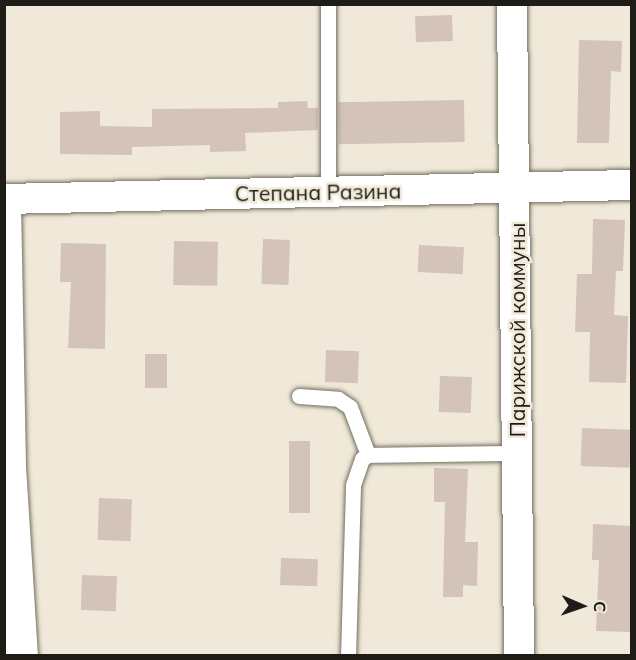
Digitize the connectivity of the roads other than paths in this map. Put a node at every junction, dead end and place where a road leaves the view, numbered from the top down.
1 (328, 4) edge
2 (512, 4) edge
3 (632, 185) edge
4 (517, 188) junction
5 (328, 192) junction
6 (4, 201) edge
7 (299, 396) dead end
8 (518, 453) junction
9 (368, 455) junction
10 (7, 467) edge
11 (21, 656) edge
12 (348, 656) edge
13 (519, 656) edge

1 - 5 lane
2 - 4 street, Парижской коммуны
3 - 4 street, Степана Разина
4 - 5 street, Степана Разина
4 - 8 street, Парижской коммуны
5 - 6 street, Степана Разина
6 - 10 street
7 - 9 lane
8 - 9 lane
8 - 13 street, Парижской коммуны
9 - 12 lane
10 - 11 street

